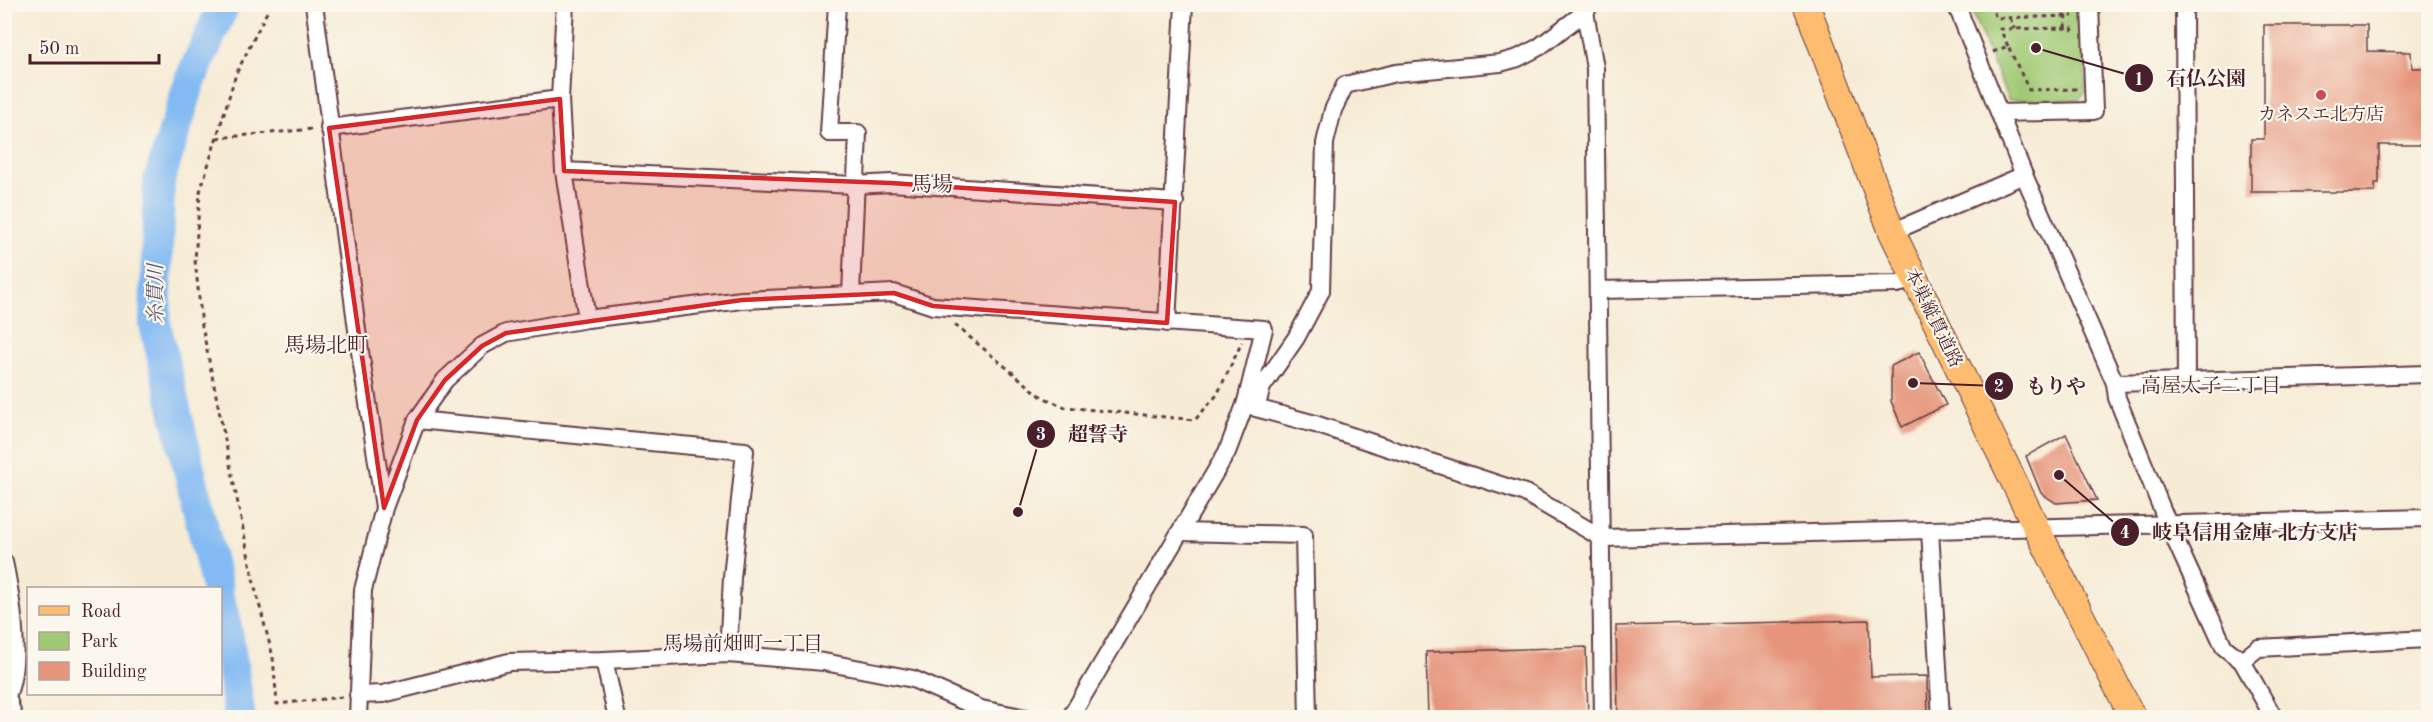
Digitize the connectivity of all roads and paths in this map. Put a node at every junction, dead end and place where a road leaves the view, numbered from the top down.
1 (271, 4) edge
2 (314, 4) edge
3 (565, 4) edge
4 (837, 4) edge
5 (1184, 4) edge
6 (1789, 4) edge
7 (1806, 4) edge
8 (1956, 4) edge
9 (1990, 4) edge
10 (2090, 4) edge
11 (2184, 4) edge
12 (1588, 8) edge
13 (2066, 16) junction
14 (2075, 16) dead end
15 (2010, 18) junction
16 (2065, 28) junction
17 (2014, 29) junction
18 (2073, 38) dead end
19 (2008, 46) junction
20 (1978, 58) junction
21 (2074, 79) dead end
22 (560, 99) junction
23 (1999, 113) junction
24 (329, 128) junction
25 (217, 138) junction
26 (564, 171) junction
27 (2024, 175) junction
28 (855, 185) junction
29 (1175, 202) junction
30 (1892, 232) junction
31 (1906, 282) junction
32 (1598, 290) junction
33 (850, 294) junction
34 (933, 306) junction
35 (587, 319) junction
36 (1167, 322) junction
37 (1248, 328) junction
38 (2428, 374) edge
39 (2186, 382) junction
40 (2115, 383) junction
41 (1251, 405) junction
42 (417, 420) junction
43 (384, 508) junction
44 (2428, 518) edge
45 (2168, 524) junction
46 (2026, 527) junction
47 (1930, 530) junction
48 (1180, 532) junction
49 (1602, 538) junction
50 (4, 562) edge
51 (2428, 639) edge
52 (728, 654) junction
53 (604, 660) junction
54 (2241, 661) junction
55 (358, 695) junction
56 (14, 717) edge
57 (358, 717) edge
58 (617, 717) edge
59 (1026, 717) edge
60 (1070, 717) edge
61 (1308, 717) edge
62 (1603, 717) edge
63 (1941, 717) edge
64 (2114, 717) edge
65 (2133, 717) edge
66 (2274, 717) edge

1 - 25 path
2 - 24 street
3 - 22 street
4 - 28 street
5 - 29 street
6 - 31 main road, 本巣縦貫道路
7 - 30 main road, 本巣縦貫道路
8 - 20 street
9 - 15 path
10 - 23 street
11 - 39 street
12 - 32 street
12 - 41 street
13 - 14 path
13 - 15 path
13 - 16 path
15 - 17 path
16 - 17 path
16 - 18 path
17 - 19 path
19 - 20 path
19 - 21 path
20 - 23 street
22 - 24 street
22 - 26 street
23 - 27 street
24 - 25 path
24 - 43 street
25 - 55 path
26 - 28 street
26 - 35 street
27 - 30 street
27 - 40 street
28 - 29 street
28 - 33 street
29 - 36 street
30 - 31 main road, 本巣縦貫道路
31 - 32 street
31 - 46 main road, 本巣縦貫道路
32 - 49 street
33 - 34 street
33 - 35 street
34 - 36 street
34 - 37 path
35 - 42 street
36 - 37 street
37 - 41 street
38 - 39 street
39 - 40 street
40 - 45 street
41 - 48 street
41 - 49 street
42 - 43 street
42 - 52 street
43 - 55 street
44 - 45 street
45 - 46 street
45 - 54 street
46 - 47 street
46 - 64 main road, 本巣縦貫道路
46 - 65 main road, 本巣縦貫道路
47 - 49 street
47 - 63 street
48 - 60 street
48 - 61 street
49 - 62 street
50 - 56 street
51 - 54 street
52 - 53 street
52 - 59 street
53 - 55 street
53 - 58 street
54 - 66 street
55 - 57 street

